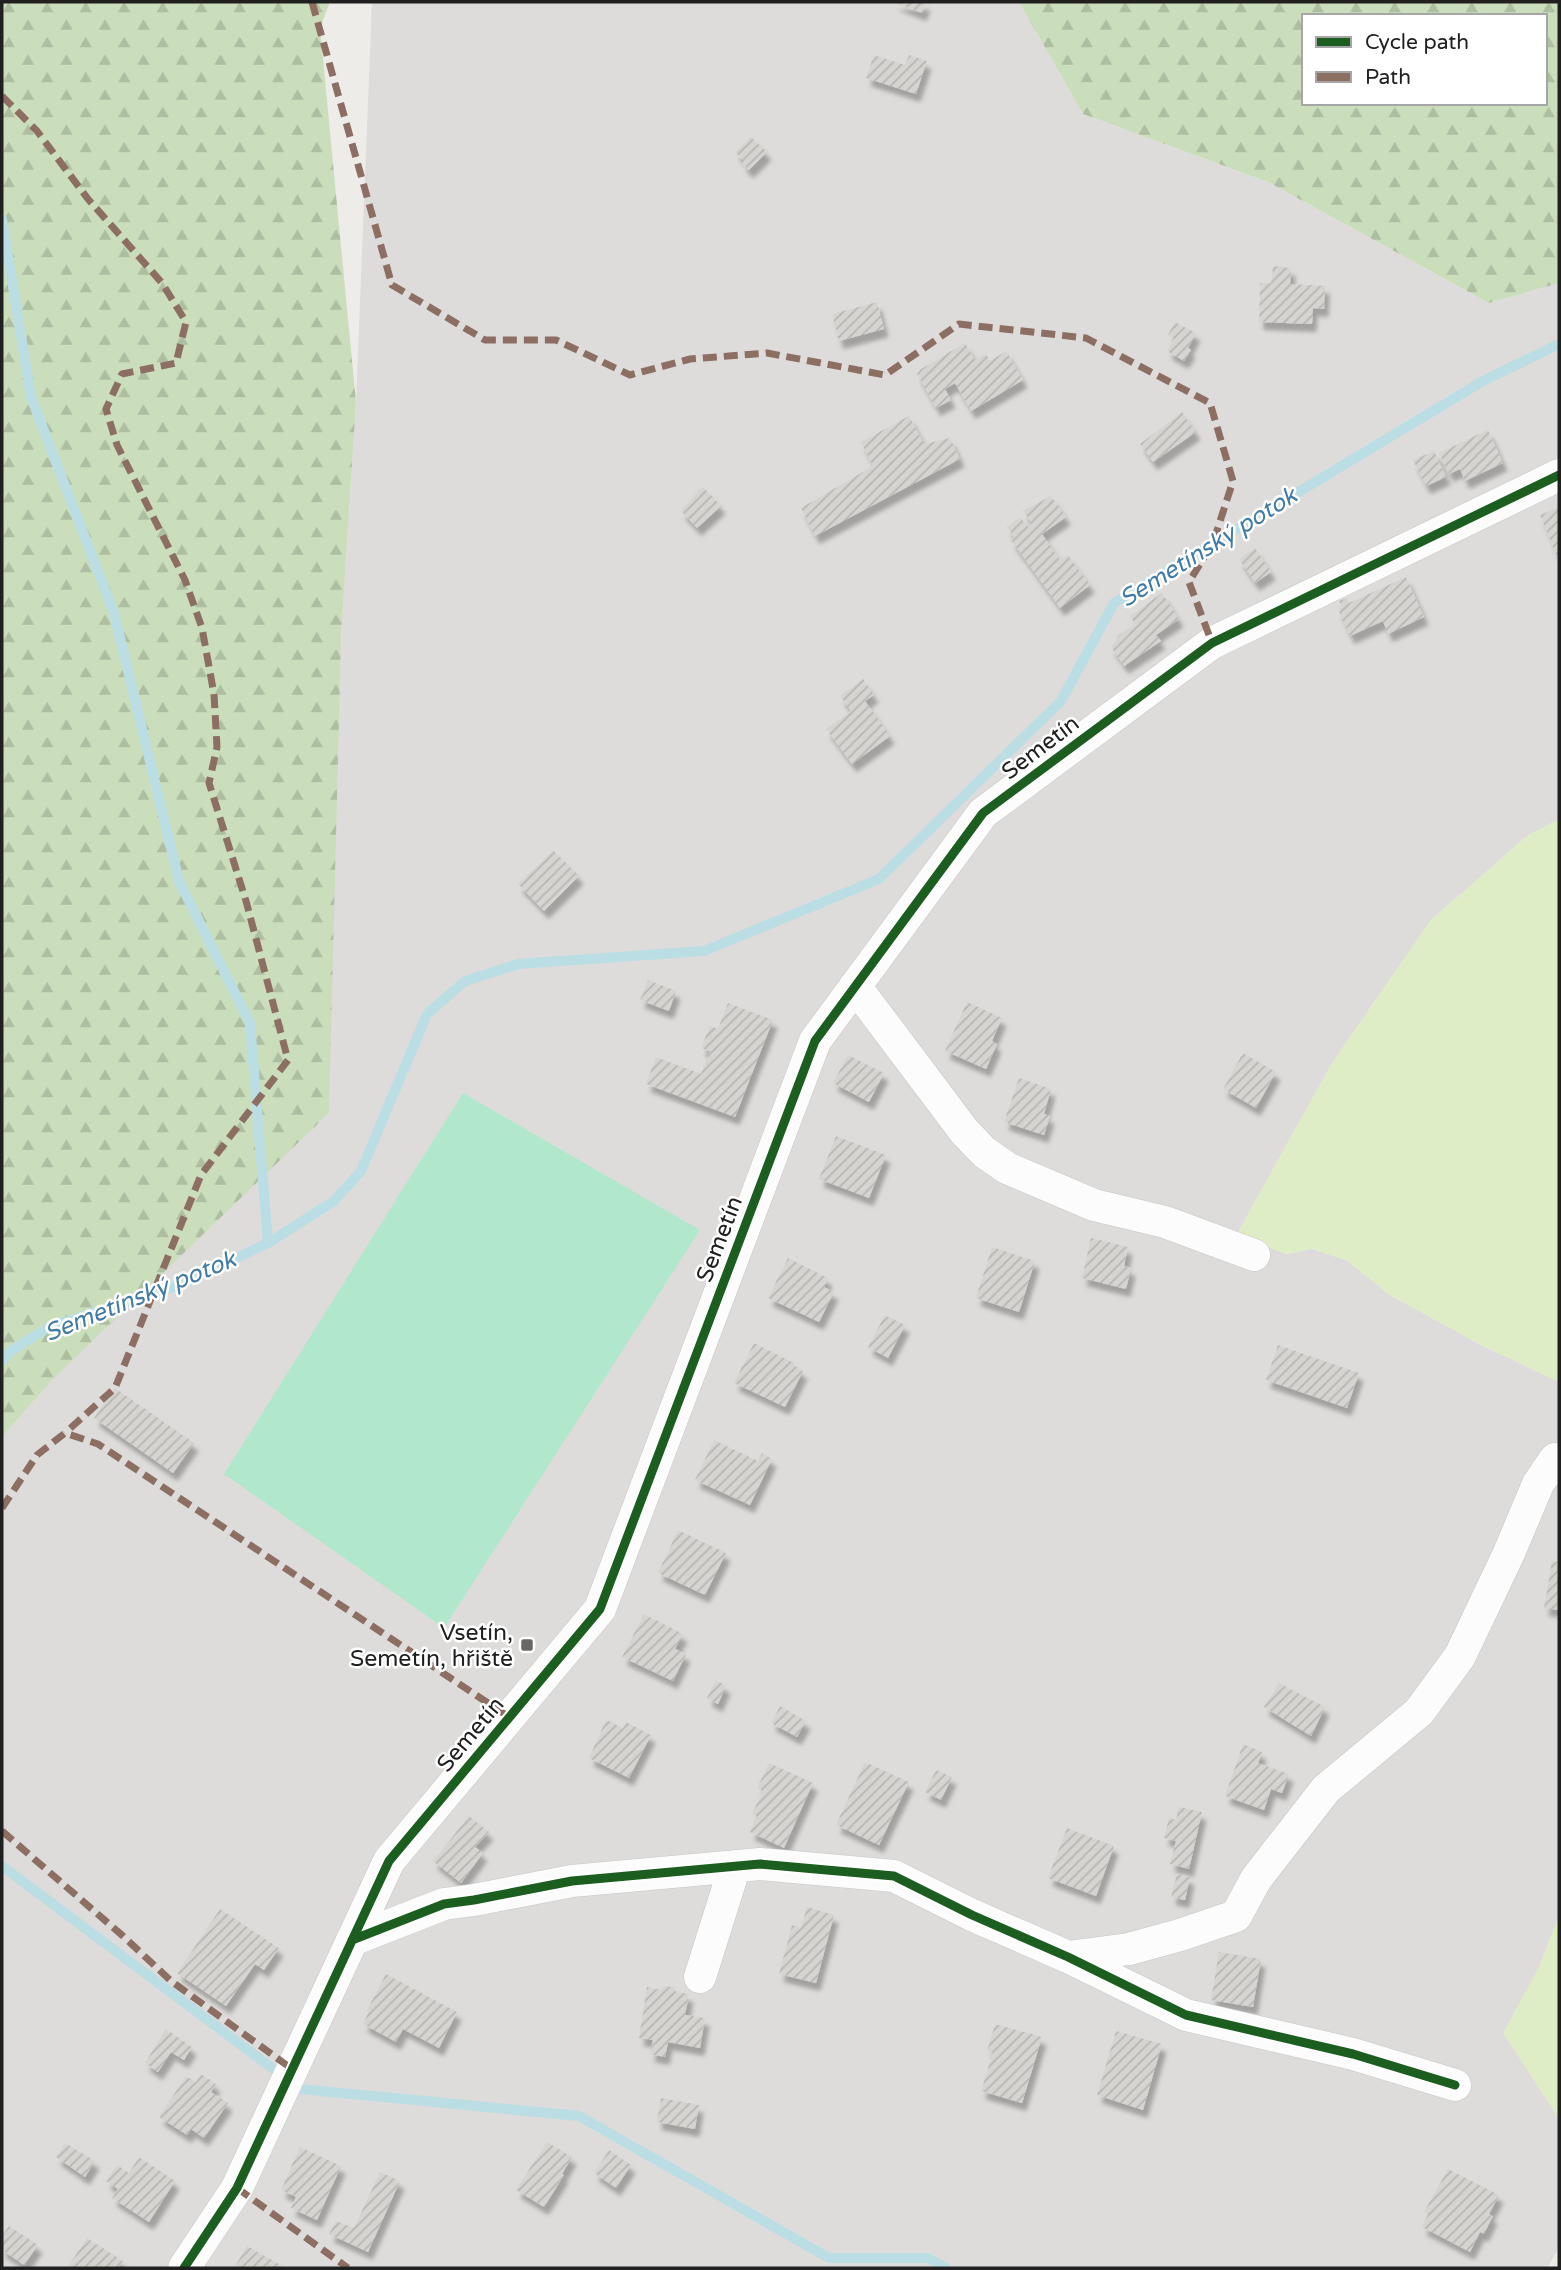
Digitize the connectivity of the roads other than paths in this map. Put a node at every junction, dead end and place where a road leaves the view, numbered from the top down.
1 (1559, 475) edge
2 (855, 986) junction
3 (1254, 1255) dead end
4 (1559, 1460) edge
5 (735, 1866) junction
6 (352, 1940) junction
7 (1068, 1957) junction
8 (700, 1977) dead end
9 (1455, 2085) dead end
10 (184, 2268) edge

1 - 2 street, Semetín
2 - 3 street
2 - 6 street, Semetín
4 - 7 street
5 - 6 street
5 - 7 street
5 - 8 street
6 - 10 street, Semetín
7 - 9 street

